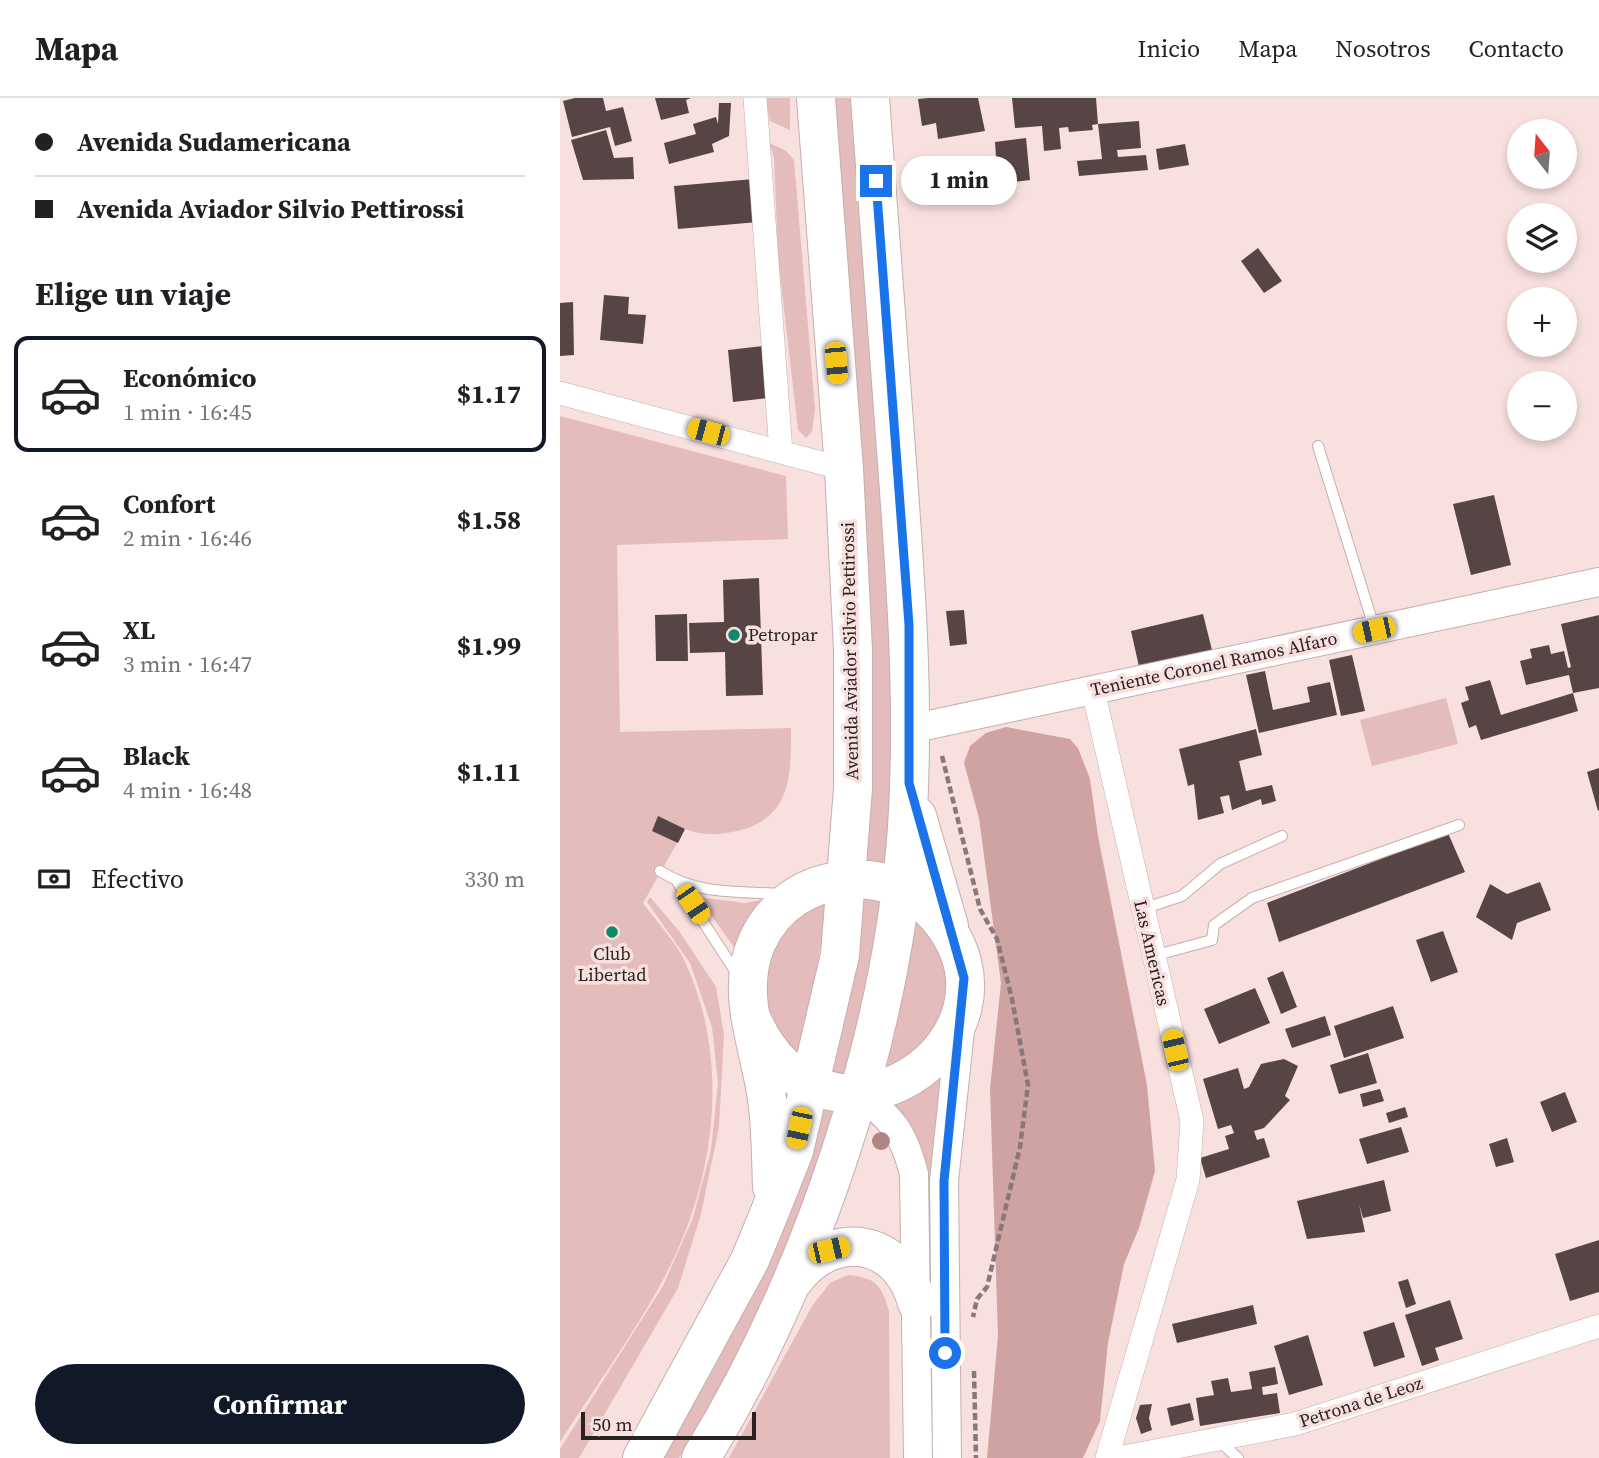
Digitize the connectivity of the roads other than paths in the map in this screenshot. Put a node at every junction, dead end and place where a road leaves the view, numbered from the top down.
1 (755, 98) edge
2 (816, 98) edge
3 (870, 98) edge
4 (560, 393) edge
5 (1318, 446) dead end
6 (782, 452) junction
7 (844, 470) junction
8 (1599, 582) edge
9 (1374, 630) junction
10 (1093, 690) junction
11 (923, 727) junction
12 (909, 783) junction
13 (853, 788) junction
14 (1459, 825) dead end
15 (1282, 836) dead end
16 (660, 871) dead end
17 (848, 880) junction
18 (678, 883) junction
19 (901, 888) junction
20 (800, 893) junction
21 (1142, 909) junction
22 (954, 941) junction
23 (1153, 956) junction
24 (963, 998) junction
25 (749, 1004) junction
26 (808, 1082) junction
27 (856, 1094) junction
28 (773, 1205) junction
29 (793, 1282) junction
30 (917, 1303) junction
31 (1599, 1326) edge
32 (1217, 1439) junction
33 (642, 1458) edge
34 (701, 1458) edge
35 (918, 1458) edge
36 (947, 1458) edge
37 (1107, 1458) edge
38 (1118, 1458) edge
39 (1238, 1458) edge

1 - 6 street
2 - 7 highway, Avenida Aviador Silvio Pettirossi
3 - 11 highway
4 - 6 street
5 - 9 lane
6 - 7 street
7 - 13 highway, Avenida Aviador Silvio Pettirossi
8 - 9 street, Teniente Coronel Ramos Alfaro
9 - 10 street, Teniente Coronel Ramos Alfaro
10 - 11 street, Teniente Coronel Ramos Alfaro
10 - 21 street, Las Americas
11 - 12 highway
12 - 19 highway
12 - 22 highway
13 - 17 highway, Avenida Aviador Silvio Pettirossi
13 - 20 highway
14 - 23 lane
15 - 21 lane
16 - 18 lane
17 - 19 highway
17 - 20 highway
17 - 26 highway, Avenida Aviador Silvio Pettirossi
18 - 20 lane
18 - 25 lane
19 - 22 highway
19 - 27 highway
20 - 25 highway
21 - 23 street, Las Americas
22 - 24 highway
23 - 37 street, Las Americas
24 - 27 highway
24 - 36 street
25 - 26 highway
25 - 28 highway
26 - 27 highway
26 - 28 highway, Avenida Aviador Silvio Pettirossi
27 - 29 highway
27 - 30 street
28 - 33 highway, Avenida Aviador Silvio Pettirossi
29 - 30 highway
29 - 34 highway
30 - 35 street
31 - 32 street, Petrona de Leoz
32 - 38 street, Petrona de Leoz
32 - 39 lane

